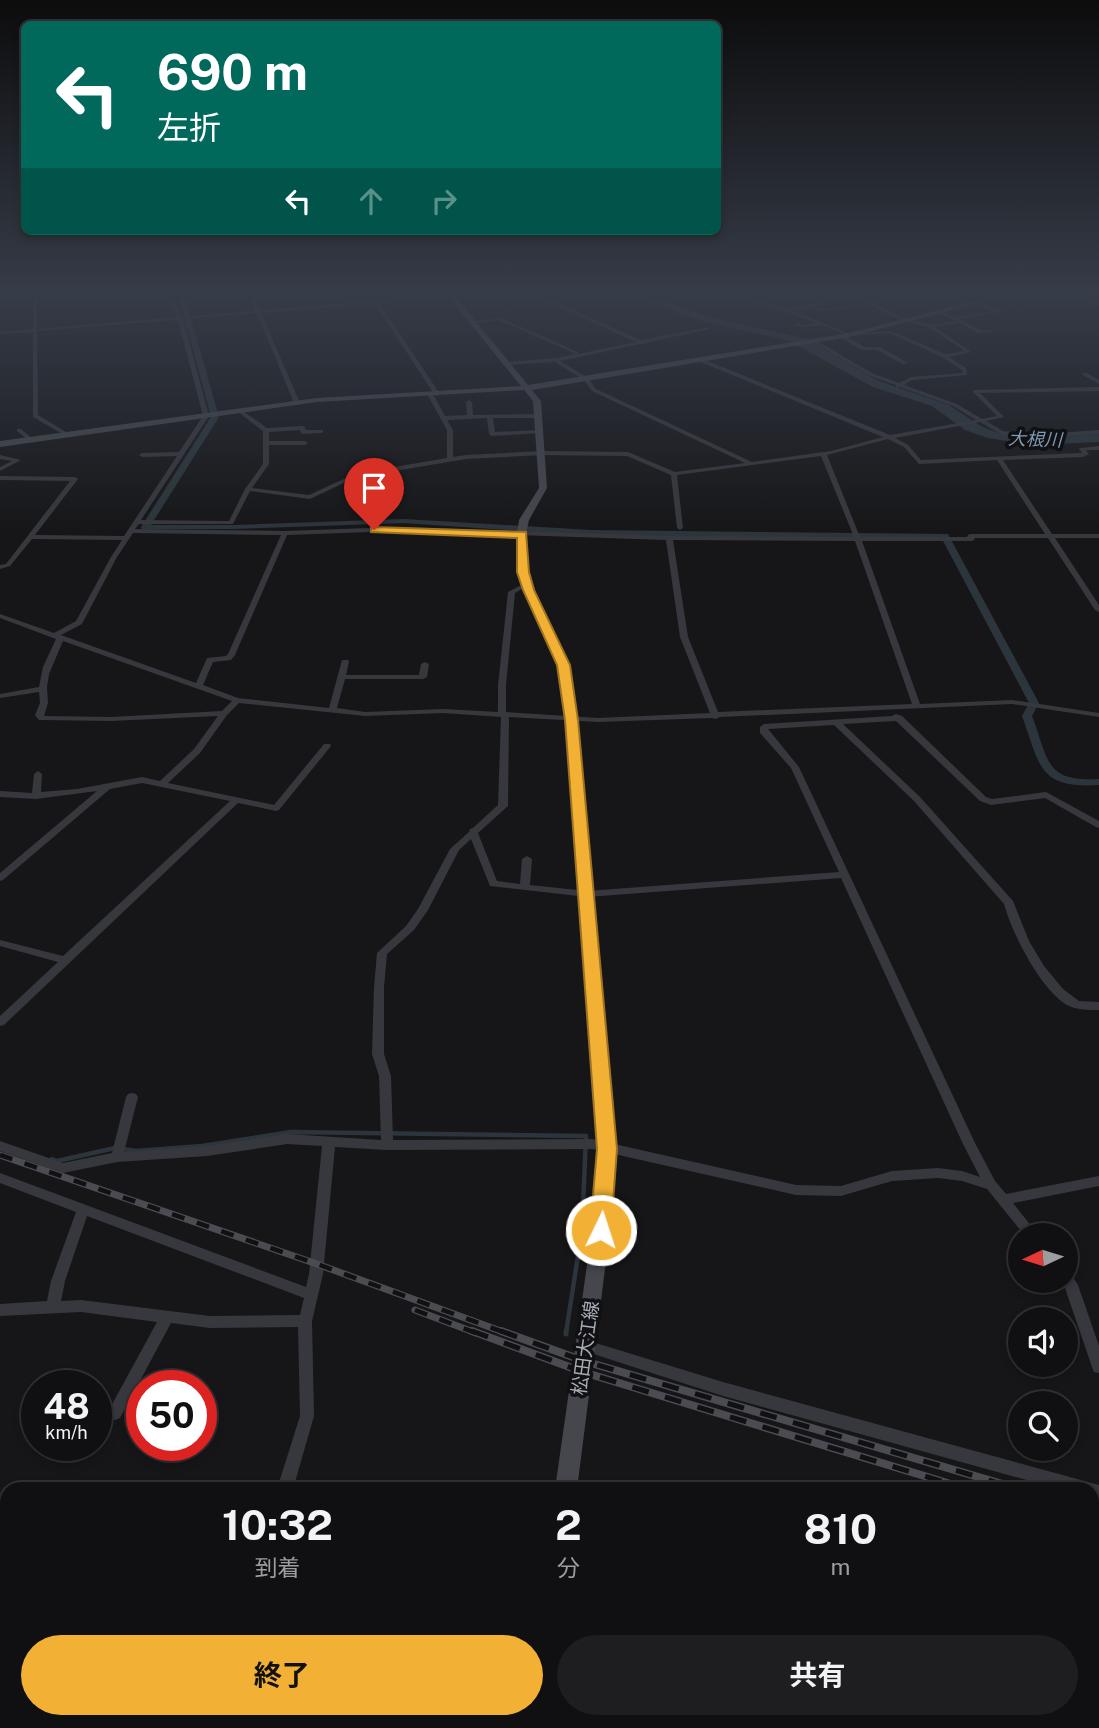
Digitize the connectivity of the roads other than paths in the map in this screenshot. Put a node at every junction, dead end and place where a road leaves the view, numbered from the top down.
1 (37, 371) edge
2 (195, 371) edge
3 (283, 371) edge
4 (419, 371) edge
5 (513, 371) edge
6 (572, 371) edge
7 (633, 371) edge
8 (727, 371) edge
9 (864, 371) edge
10 (964, 371) edge
11 (1085, 374) dead end
12 (586, 379) junction
13 (1099, 382) edge
14 (898, 386) junction
15 (527, 388) junction
16 (1099, 389) edge
17 (433, 394) junction
18 (469, 402) dead end
19 (297, 403) junction
20 (240, 411) junction
21 (207, 416) junction
22 (539, 416) junction
23 (470, 417) junction
24 (490, 417) junction
25 (445, 418) junction
26 (979, 421) junction
27 (19, 430) dead end
28 (266, 430) junction
29 (321, 431) dead end
30 (540, 432) junction
31 (1099, 432) edge
32 (68, 435) junction
33 (889, 437) junction
34 (31, 440) junction
35 (265, 443) junction
36 (305, 443) dead end
37 (0, 444) edge
38 (1099, 448) edge
39 (542, 453) junction
40 (142, 454) dead end
41 (181, 454) junction
42 (823, 454) junction
43 (0, 457) edge
44 (999, 459) junction
45 (450, 460) junction
46 (752, 463) junction
47 (0, 469) edge
48 (674, 474) junction
49 (0, 478) edge
50 (248, 489) junction
51 (137, 522) junction
52 (680, 528) dead end
53 (523, 531) junction
54 (285, 533) junction
55 (129, 534) junction
56 (1050, 536) junction
57 (1099, 536) edge
58 (29, 537) junction
59 (855, 537) junction
60 (669, 538) junction
61 (0, 567) edge
62 (527, 584) junction
63 (1099, 610) edge
64 (0, 616) edge
65 (58, 636) junction
66 (345, 662) dead end
67 (425, 664) dead end
68 (341, 677) junction
69 (198, 687) junction
70 (43, 689) junction
71 (0, 696) edge
72 (237, 700) junction
73 (917, 707) junction
74 (888, 708) junction
75 (333, 709) junction
76 (224, 713) junction
77 (503, 714) junction
78 (1099, 715) edge
79 (716, 717) junction
80 (899, 718) junction
81 (571, 720) junction
82 (837, 723) junction
83 (327, 746) dead end
84 (38, 774) dead end
85 (163, 783) junction
86 (107, 786) junction
87 (0, 794) edge
88 (36, 796) junction
89 (236, 800) junction
90 (1099, 825) edge
91 (473, 831) junction
92 (527, 859) dead end
93 (845, 875) junction
94 (0, 878) edge
95 (525, 887) junction
96 (587, 894) junction
97 (0, 943) edge
98 (64, 960) junction
99 (1099, 1006) edge
100 (0, 1022) edge
101 (132, 1097) dead end
102 (329, 1141) junction
103 (387, 1145) junction
104 (0, 1146) edge
105 (607, 1149) junction
106 (117, 1157) junction
107 (0, 1178) edge
108 (1099, 1181) edge
109 (991, 1185) junction
110 (1005, 1199) junction
111 (83, 1209) junction
112 (1023, 1223) edge
113 (1074, 1293) edge
114 (312, 1295) junction
115 (53, 1307) junction
116 (0, 1310) edge
117 (167, 1317) junction
118 (305, 1321) junction
119 (586, 1346) junction
120 (1099, 1367) edge
121 (115, 1413) dead end
122 (287, 1482) edge
123 (567, 1482) edge
124 (1060, 1482) edge

1 - 32 street
2 - 21 street
3 - 19 street
4 - 17 street
5 - 15 main road
6 - 12 street
7 - 12 main road
8 - 33 street
9 - 14 street
10 - 14 street
11 - 13 street
12 - 15 main road
12 - 46 street
14 - 26 street
15 - 17 main road
15 - 22 main road
16 - 26 street
17 - 19 main road
17 - 25 street
18 - 23 street
19 - 20 main road
20 - 21 main road
20 - 28 street
21 - 32 main road
21 - 41 street
22 - 24 street
22 - 30 main road
23 - 24 street
23 - 25 street
24 - 30 street
25 - 45 street
26 - 31 street
26 - 33 street
27 - 34 street
28 - 29 street
28 - 35 street
30 - 39 main road
32 - 34 main road
33 - 42 street
33 - 44 street
34 - 37 main road
35 - 36 street
35 - 50 street
38 - 44 street
39 - 45 street
39 - 48 street
39 - 53 main road
40 - 41 street
41 - 51 street
42 - 46 street
42 - 59 street
43 - 47 street
44 - 56 street
45 - 50 street
46 - 48 street
48 - 52 street
49 - 58 street
50 - 51 street
51 - 55 street
53 - 54 street
53 - 60 street
53 - 62 main road, 松田大江線
54 - 55 street
54 - 69 street
55 - 58 street
55 - 65 street
56 - 57 street
56 - 59 street
56 - 63 street
58 - 61 street
59 - 60 street
59 - 73 street
60 - 79 street
62 - 77 street
62 - 81 main road, 松田大江線
64 - 65 street
65 - 69 street
65 - 70 street
66 - 68 street
67 - 68 street
68 - 75 street
69 - 72 street
70 - 71 street
70 - 76 street
72 - 75 street
72 - 76 street
73 - 74 street
73 - 78 street
74 - 79 street
74 - 80 street
75 - 77 street
76 - 85 street
77 - 81 street
77 - 91 street
79 - 81 street
80 - 82 street
80 - 90 street
81 - 96 main road, 松田大江線
82 - 93 street
82 - 99 street
83 - 89 street
84 - 88 street
85 - 86 street
85 - 89 street
86 - 88 street
86 - 94 street
87 - 88 street
89 - 98 street
91 - 95 street
91 - 103 street
92 - 95 street
93 - 96 street
93 - 109 street
95 - 96 street
96 - 105 main road, 松田大江線
97 - 98 street
98 - 100 street
101 - 106 street
102 - 103 street
102 - 106 street
102 - 114 street
103 - 105 street
104 - 106 street
105 - 109 street
105 - 119 main road, 松田大江線
107 - 111 street
108 - 110 street
109 - 110 street
110 - 112 street
111 - 114 street
111 - 115 street
113 - 120 street
114 - 118 street
115 - 116 street
115 - 117 street
117 - 118 street
117 - 121 street
118 - 122 street
119 - 123 main road, 松田大江線
119 - 124 street

